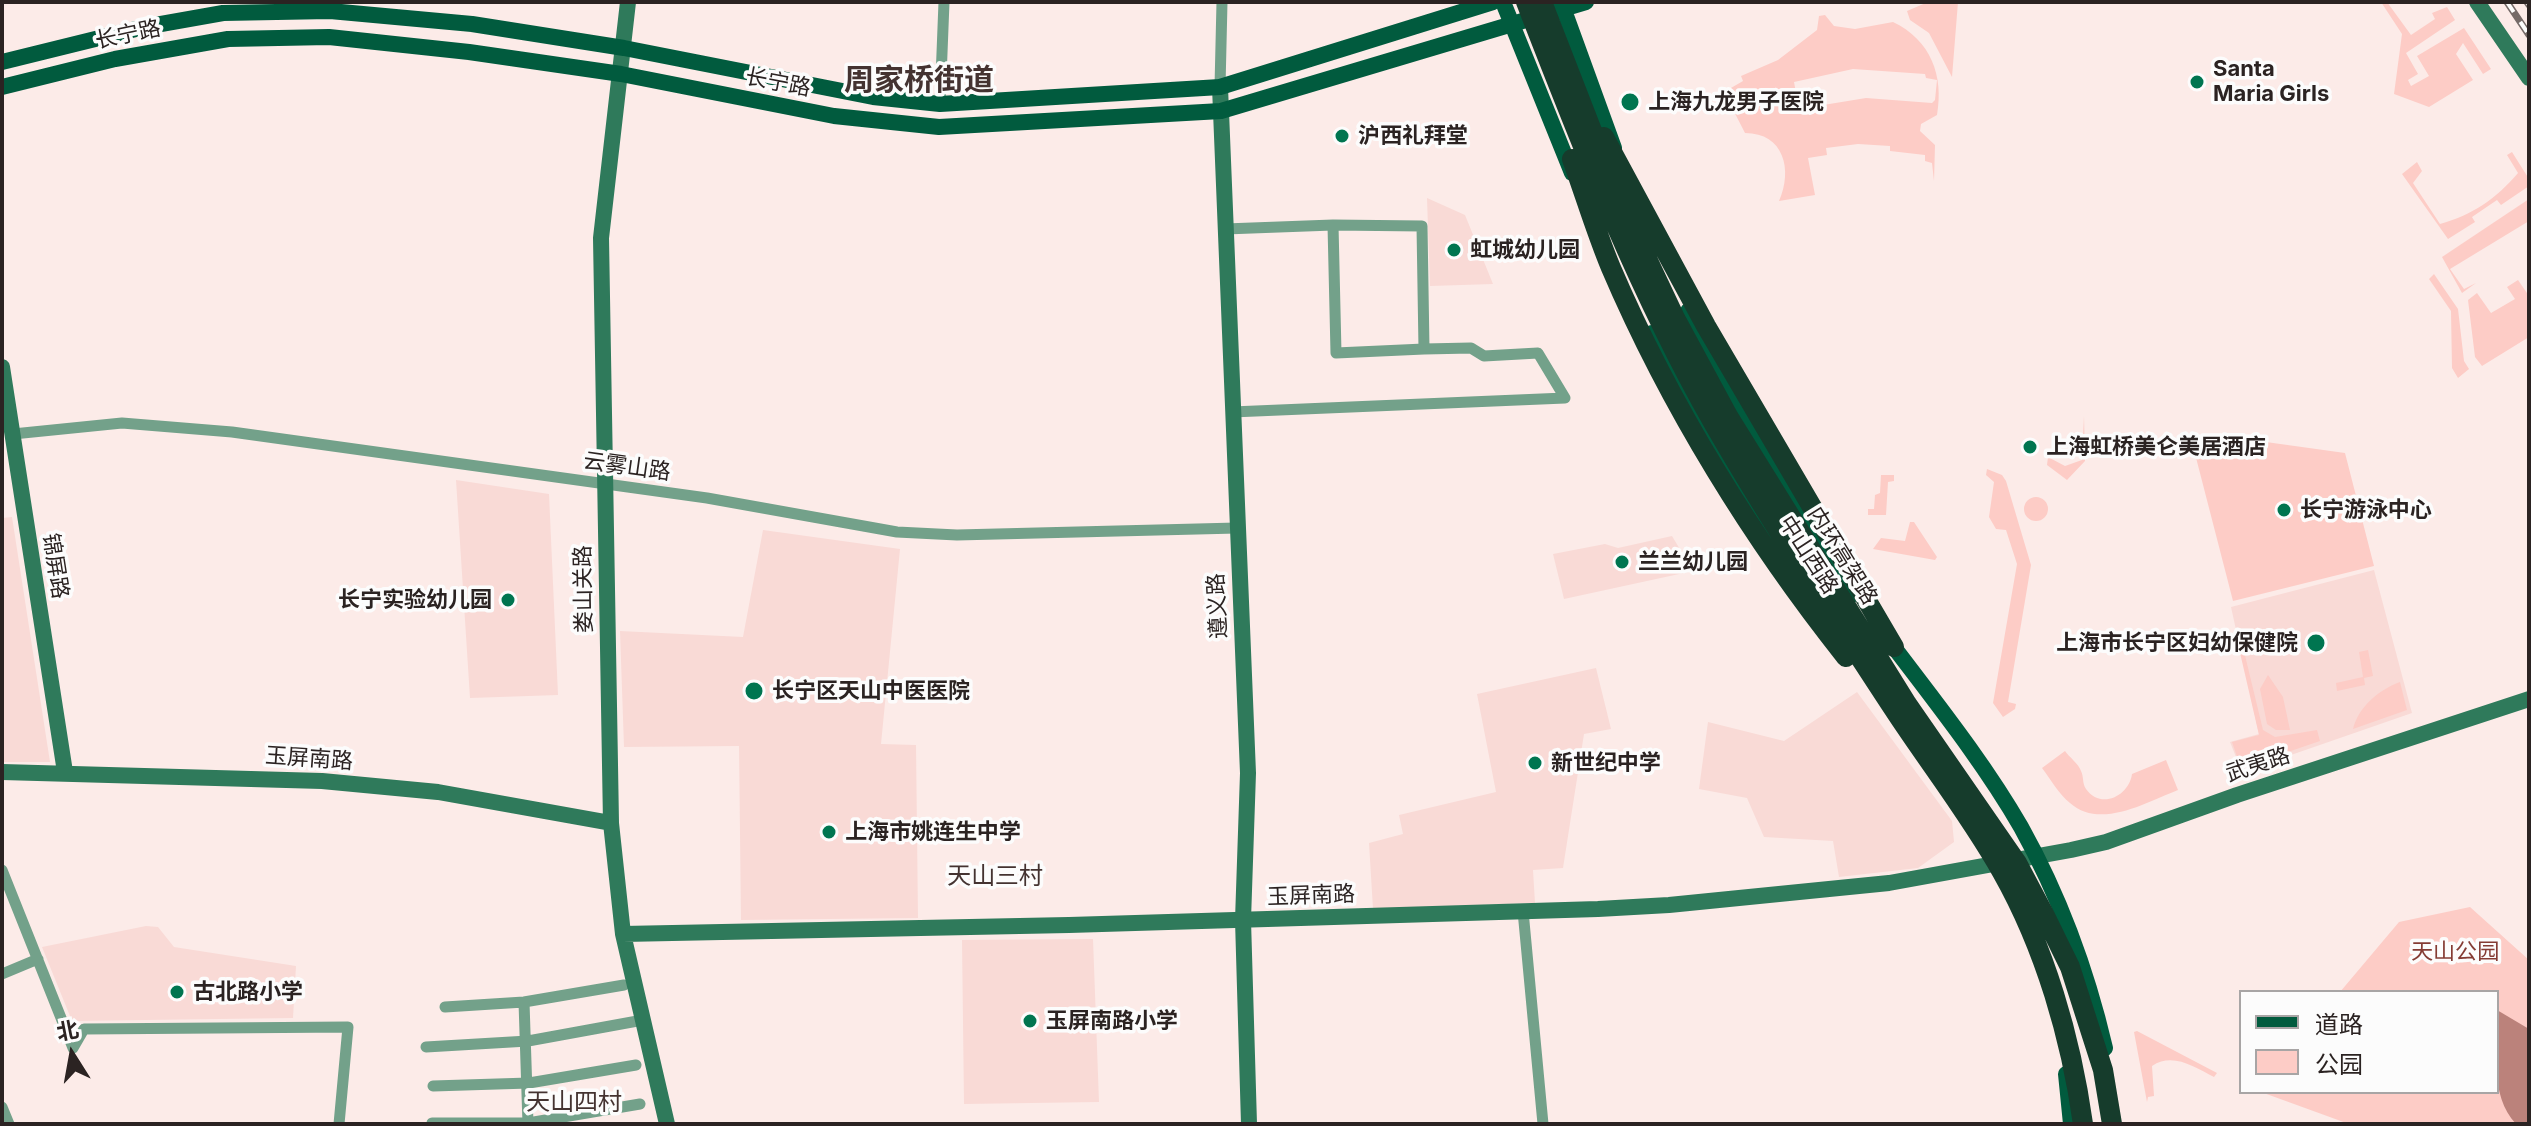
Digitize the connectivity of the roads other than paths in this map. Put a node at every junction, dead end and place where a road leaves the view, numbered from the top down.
1 (628, 2) edge
2 (944, 2) edge
3 (1222, 2) edge
4 (1493, 2) edge
5 (1503, 2) edge
6 (1525, 2) edge
7 (1542, 2) edge
8 (1586, 2) edge
9 (2477, 2) edge
10 (1562, 6) edge
11 (1512, 25) junction
12 (624, 48) junction
13 (2, 62) edge
14 (621, 74) junction
15 (2529, 78) edge
16 (2, 87) edge
17 (1220, 87) junction
18 (1579, 96) junction
19 (940, 104) junction
20 (1221, 111) junction
21 (1333, 225) junction
22 (1225, 229) junction
23 (1424, 349) junction
24 (2, 367) edge
25 (1232, 412) junction
26 (13, 434) junction
27 (604, 485) junction
28 (1237, 528) junction
29 (1894, 647) junction
30 (1856, 669) junction
31 (2529, 699) edge
32 (2, 772) edge
33 (65, 772) junction
34 (611, 823) junction
35 (2036, 857) junction
36 (1998, 864) junction
37 (2, 870) edge
38 (1523, 911) junction
39 (1243, 920) junction
40 (623, 934) junction
41 (38, 959) junction
42 (2, 974) edge
43 (624, 985) dead end
44 (524, 1002) junction
45 (445, 1007) dead end
46 (643, 1020) junction
47 (528, 1041) junction
48 (426, 1047) dead end
49 (636, 1065) dead end
50 (529, 1083) junction
51 (433, 1086) dead end
52 (640, 1104) dead end
53 (2, 1107) edge
54 (432, 1123) edge
55 (9, 1124) edge
56 (339, 1124) edge
57 (528, 1124) edge
58 (667, 1124) edge
59 (1249, 1124) edge
60 (1543, 1124) edge
61 (2071, 1124) edge
62 (2083, 1124) edge
63 (2112, 1124) edge
64 (2120, 1124) edge

1 - 12 street, 娄山关路
2 - 19 street
3 - 17 street
4 - 17 main road, 长宁路
5 - 11 main road, 中山西路
6 - 30 highway
6 - 62 highway, 内环高架路
7 - 18 highway, 内环高架路
8 - 10 main road, 长宁路
9 - 15 street
10 - 11 main road, 长宁路
10 - 29 main road
11 - 20 main road, 长宁路
11 - 30 main road, 中山西路
12 - 13 main road, 长宁路
12 - 14 street, 娄山关路
12 - 19 main road, 长宁路
14 - 16 main road, 长宁路
14 - 20 main road, 长宁路
14 - 27 street, 娄山关路
17 - 19 main road, 长宁路
17 - 20 street, 遵义路
18 - 29 highway
18 - 63 highway, 内环高架路
20 - 22 street, 遵义路
21 - 22 street
21 - 23 street
21 - 23 street
22 - 25 street, 遵义路
23 - 25 street
24 - 26 street, 锦屏路
25 - 28 street, 遵义路
26 - 27 street, 云雾山路
26 - 33 street, 锦屏路
27 - 28 street, 云雾山路
27 - 34 street, 娄山关路
28 - 39 street, 遵义路
29 - 35 main road
30 - 36 main road, 中山西路
31 - 35 street, 武夷路
32 - 33 street, 玉屏南路
33 - 34 street, 玉屏南路
34 - 40 street, 娄山关路
35 - 36 street, 武夷路
35 - 64 main road
36 - 38 street, 玉屏南路
36 - 61 main road, 中山西路
37 - 41 street
38 - 39 street, 玉屏南路
38 - 60 street
39 - 40 street, 玉屏南路
39 - 59 street, 遵义路
40 - 46 street, 娄山关路
41 - 42 street
41 - 56 street
43 - 44 street
44 - 45 street
44 - 47 street
46 - 47 street
46 - 58 street, 娄山关路
47 - 48 street
47 - 50 street
49 - 50 street
50 - 51 street
50 - 57 street
52 - 57 street
53 - 55 street
54 - 57 street

